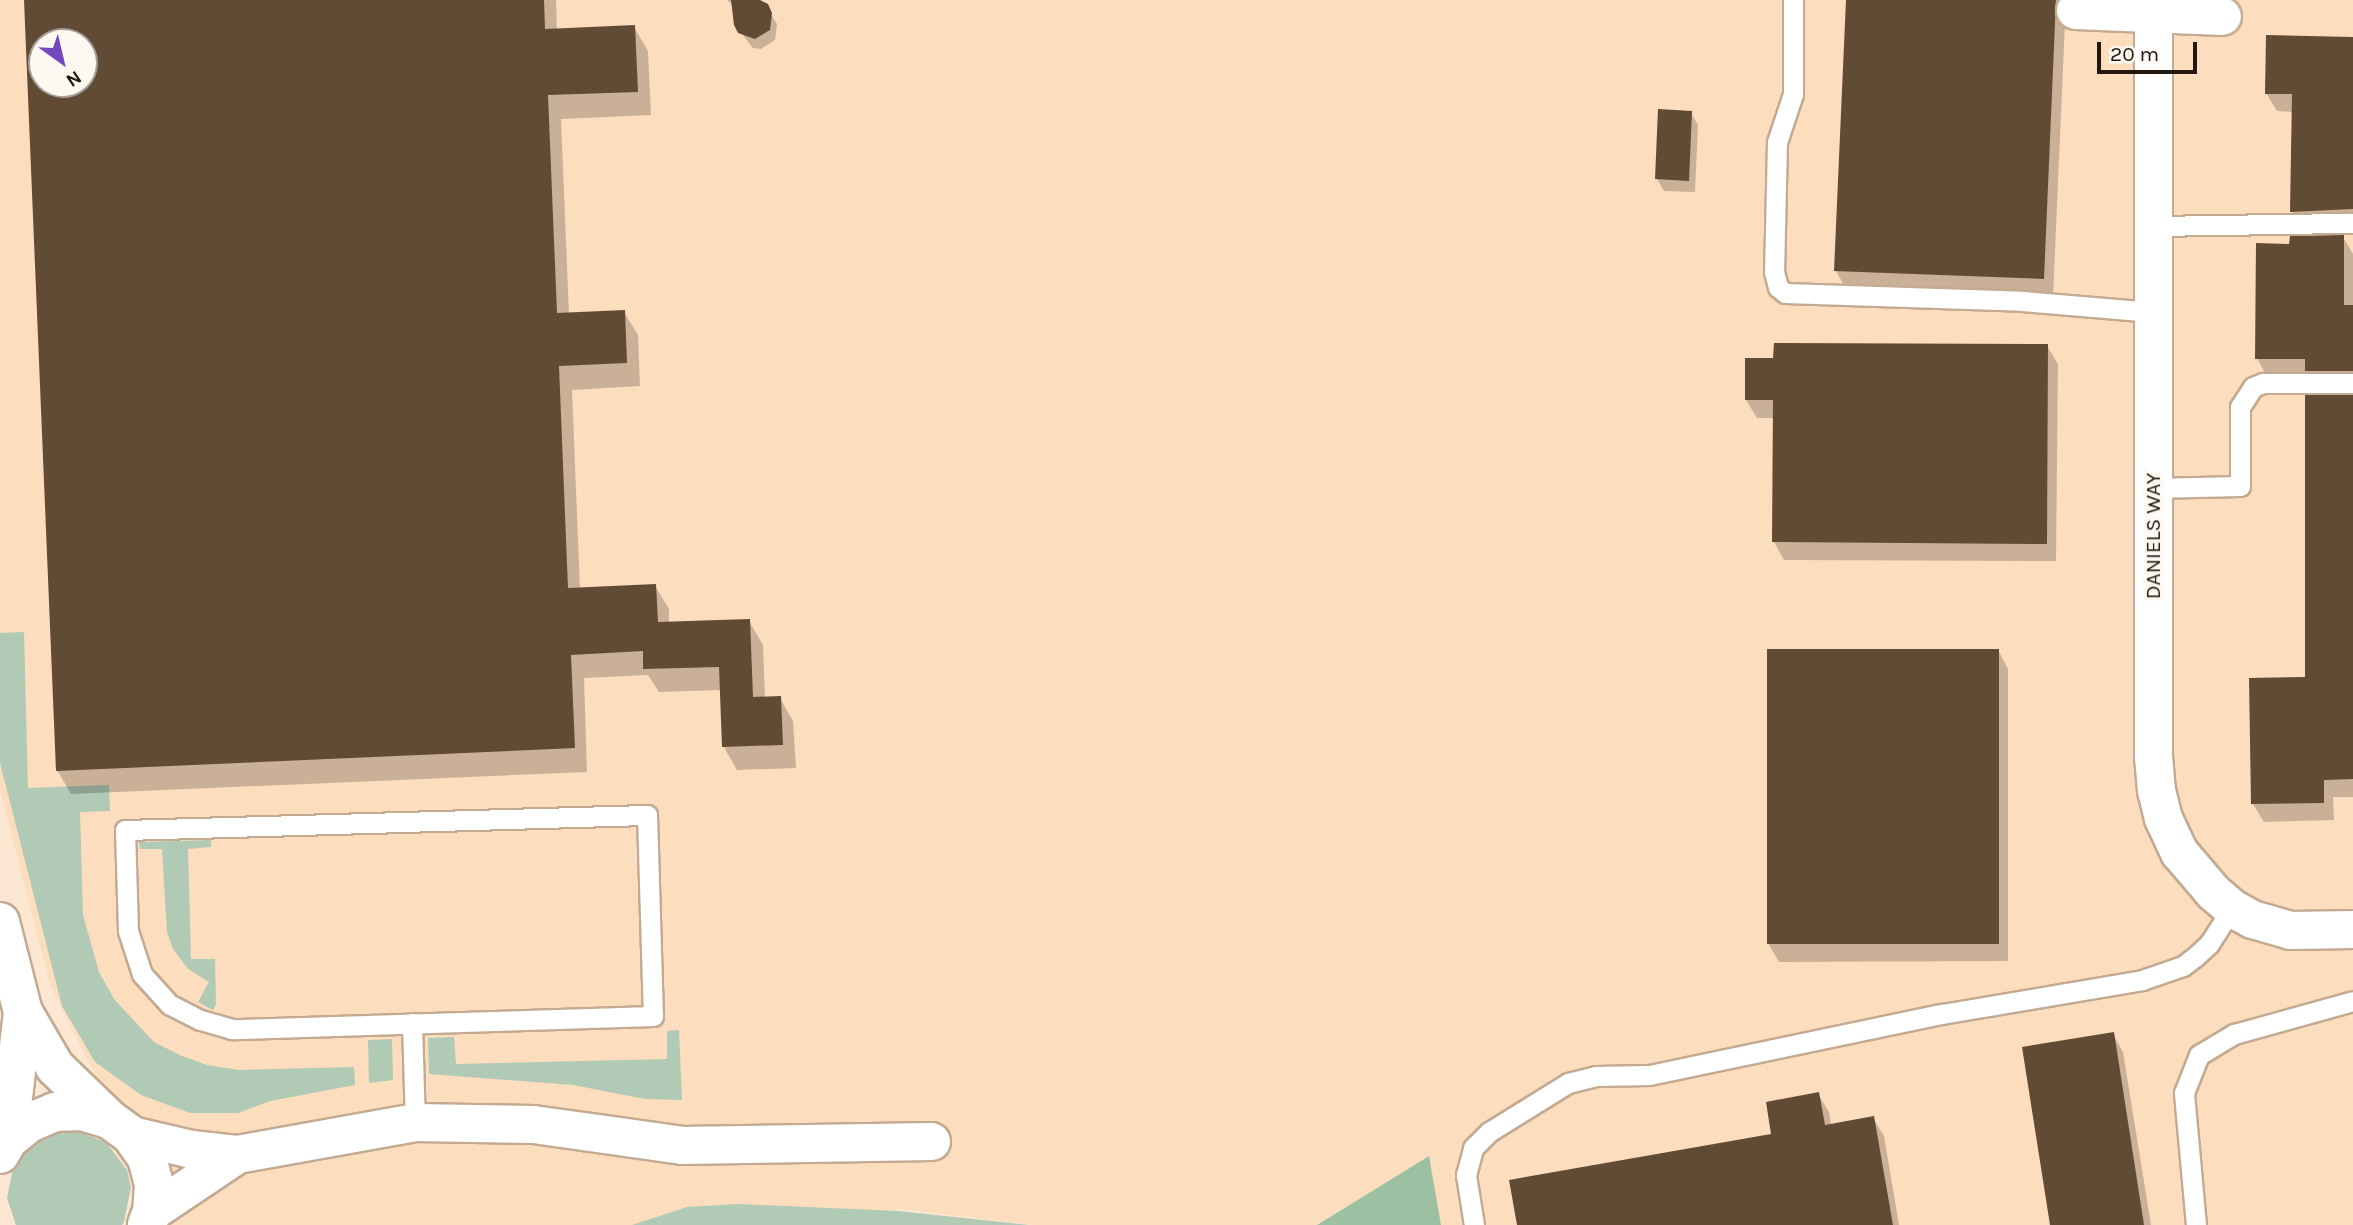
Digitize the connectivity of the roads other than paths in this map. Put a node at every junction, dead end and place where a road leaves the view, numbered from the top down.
1 (1793, 0) edge
2 (2075, 10) dead end
3 (2153, 13) junction
4 (2222, 16) dead end
5 (2353, 223) edge
6 (2153, 226) junction
7 (2153, 312) junction
8 (2353, 383) edge
9 (2153, 488) junction
10 (2232, 908) junction
11 (0, 922) edge
12 (2353, 929) edge
13 (2353, 1000) edge
14 (23, 1012) junction
15 (412, 1023) junction
16 (415, 1122) junction
17 (120, 1127) junction
18 (931, 1141) dead end
19 (4, 1147) edge
20 (237, 1154) junction
21 (149, 1218) edge
22 (1474, 1225) edge
23 (2196, 1225) edge

1 - 7 lane
2 - 3 street
3 - 4 street
3 - 6 street, DANIELS WAY
5 - 6 lane
6 - 7 street, DANIELS WAY
7 - 9 street, DANIELS WAY
8 - 9 lane
9 - 10 street, DANIELS WAY
10 - 12 street, DANIELS WAY
10 - 22 lane
11 - 14 street
13 - 23 lane
14 - 17 street
14 - 19 street
15 - 15 lane
15 - 16 lane
16 - 18 street
16 - 20 street
17 - 19 street
17 - 20 street
17 - 21 street
20 - 21 street

